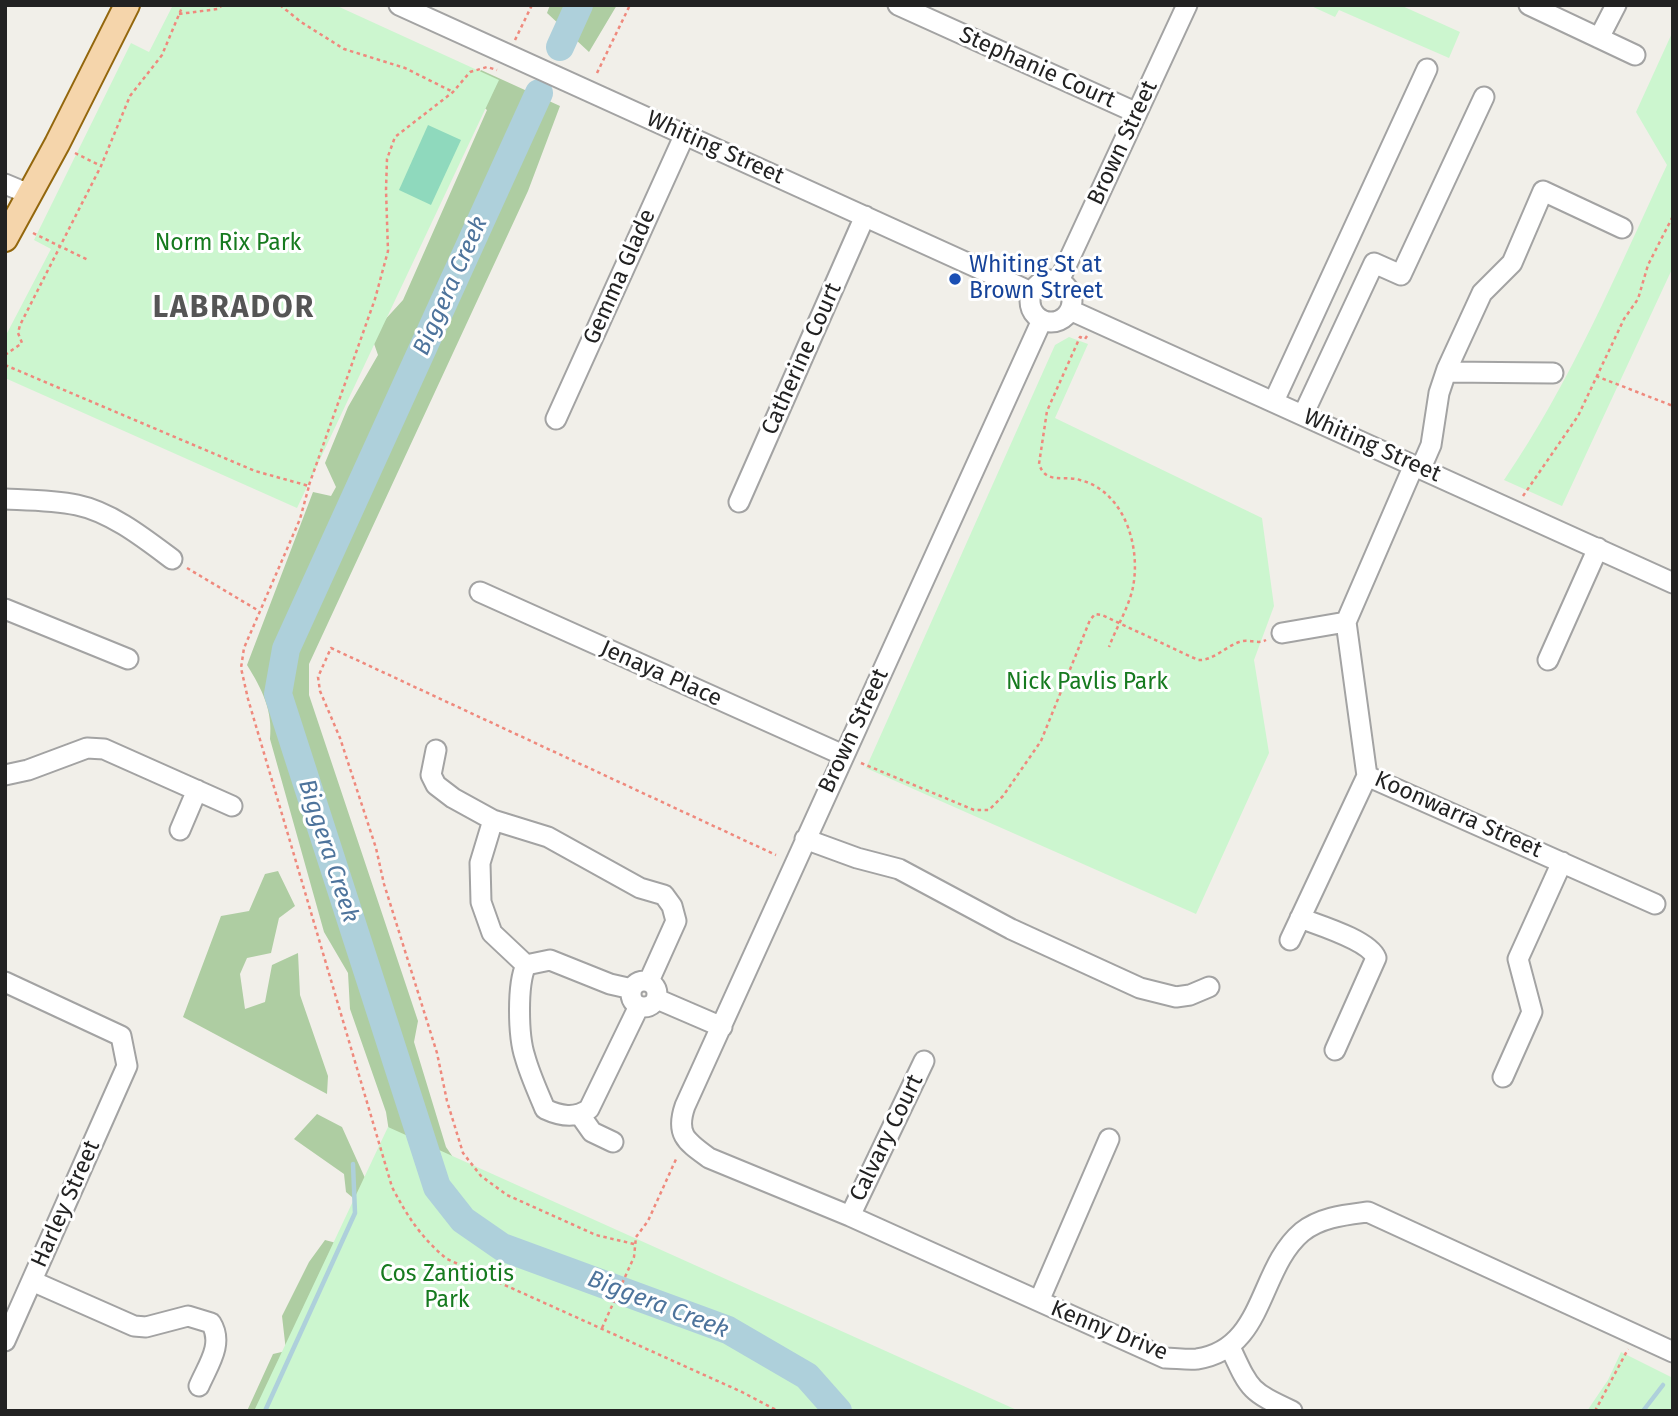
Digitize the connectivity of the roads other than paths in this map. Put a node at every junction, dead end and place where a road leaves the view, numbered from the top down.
1 (127, 5) edge
2 (399, 5) edge
3 (898, 5) edge
4 (1187, 5) edge
5 (1529, 5) edge
6 (1616, 5) edge
7 (1599, 38) junction
8 (1635, 55) dead end
9 (1427, 69) dead end
10 (1484, 97) dead end
11 (1137, 113) junction
12 (685, 134) junction
13 (5, 184) edge
14 (29, 194) junction
15 (865, 216) junction
16 (1622, 228) dead end
17 (16, 235) edge
18 (1059, 281) junction
19 (1031, 292) junction
20 (1070, 310) junction
21 (1042, 320) junction
22 (1446, 372) junction
23 (1553, 373) dead end
24 (1274, 401) junction
25 (1303, 415) junction
26 (556, 419) dead end
27 (1418, 466) junction
28 (5, 499) edge
29 (739, 502) dead end
30 (1598, 548) junction
31 (172, 559) road end
32 (1673, 583) edge
33 (480, 592) dead end
34 (5, 608) edge
35 (1346, 622) junction
36 (1282, 633) road end
37 (128, 659) dead end
38 (1548, 660) dead end
39 (436, 750) dead end
40 (843, 755) junction
41 (5, 775) edge
42 (1367, 776) junction
43 (197, 790) junction
44 (232, 806) dead end
45 (493, 820) junction
46 (180, 831) dead end
47 (805, 839) junction
48 (1562, 862) junction
49 (1655, 904) dead end
50 (1300, 918) junction
51 (1290, 940) dead end
52 (526, 965) junction
53 (5, 982) edge
54 (1209, 987) dead end
55 (644, 994) junction
56 (722, 1027) junction
57 (1335, 1050) dead end
58 (924, 1060) dead end
59 (1503, 1077) dead end
60 (580, 1115) junction
61 (1109, 1139) dead end
62 (613, 1142) dead end
63 (689, 1144) joint
64 (850, 1216) junction
65 (32, 1281) junction
66 (1039, 1301) junction
67 (5, 1341) edge
68 (1230, 1347) junction
69 (1673, 1352) edge
70 (199, 1386) dead end
71 (1292, 1411) edge

1 - 14 main road
2 - 12 street, Whiting Street
3 - 11 street, Stephanie Court
4 - 11 street, Brown Street
5 - 7 street
6 - 7 street
7 - 8 street
9 - 24 street
10 - 25 street
11 - 18 street, Brown Street
12 - 15 street, Whiting Street
12 - 26 street, Gemma Glade
13 - 14 street
14 - 17 main road
15 - 19 street, Whiting Street
15 - 29 street, Catherine Court
16 - 22 street
18 - 19 street
18 - 20 street
19 - 21 street
20 - 21 street
20 - 24 street, Whiting Street
21 - 40 street, Brown Street
22 - 23 street
22 - 27 street
24 - 25 street, Whiting Street
25 - 27 street, Whiting Street
27 - 30 street, Whiting Street
27 - 35 street
28 - 31 street
30 - 32 street, Whiting Street
30 - 38 street
33 - 40 street, Jenaya Place
34 - 37 street
35 - 36 street
35 - 42 street, Koonwarra Street
39 - 45 street
40 - 47 street, Brown Street
41 - 43 street
42 - 48 street, Koonwarra Street
42 - 50 street
43 - 44 street
43 - 46 street
45 - 52 street
45 - 55 street
47 - 54 street
47 - 56 street, Brown Street
48 - 49 street, Koonwarra Street
48 - 59 street
50 - 51 street
50 - 57 street
52 - 55 street
52 - 60 street
53 - 65 street, Harley Street
55 - 56 street
55 - 60 street
56 - 63 street, Brown Street
58 - 64 street, Calvary Court
60 - 62 street
61 - 66 street
63 - 64 street, Kenny Drive
64 - 66 street, Kenny Drive
65 - 67 street, Harley Street
65 - 70 street
66 - 68 street, Kenny Drive
68 - 69 street
68 - 71 street

